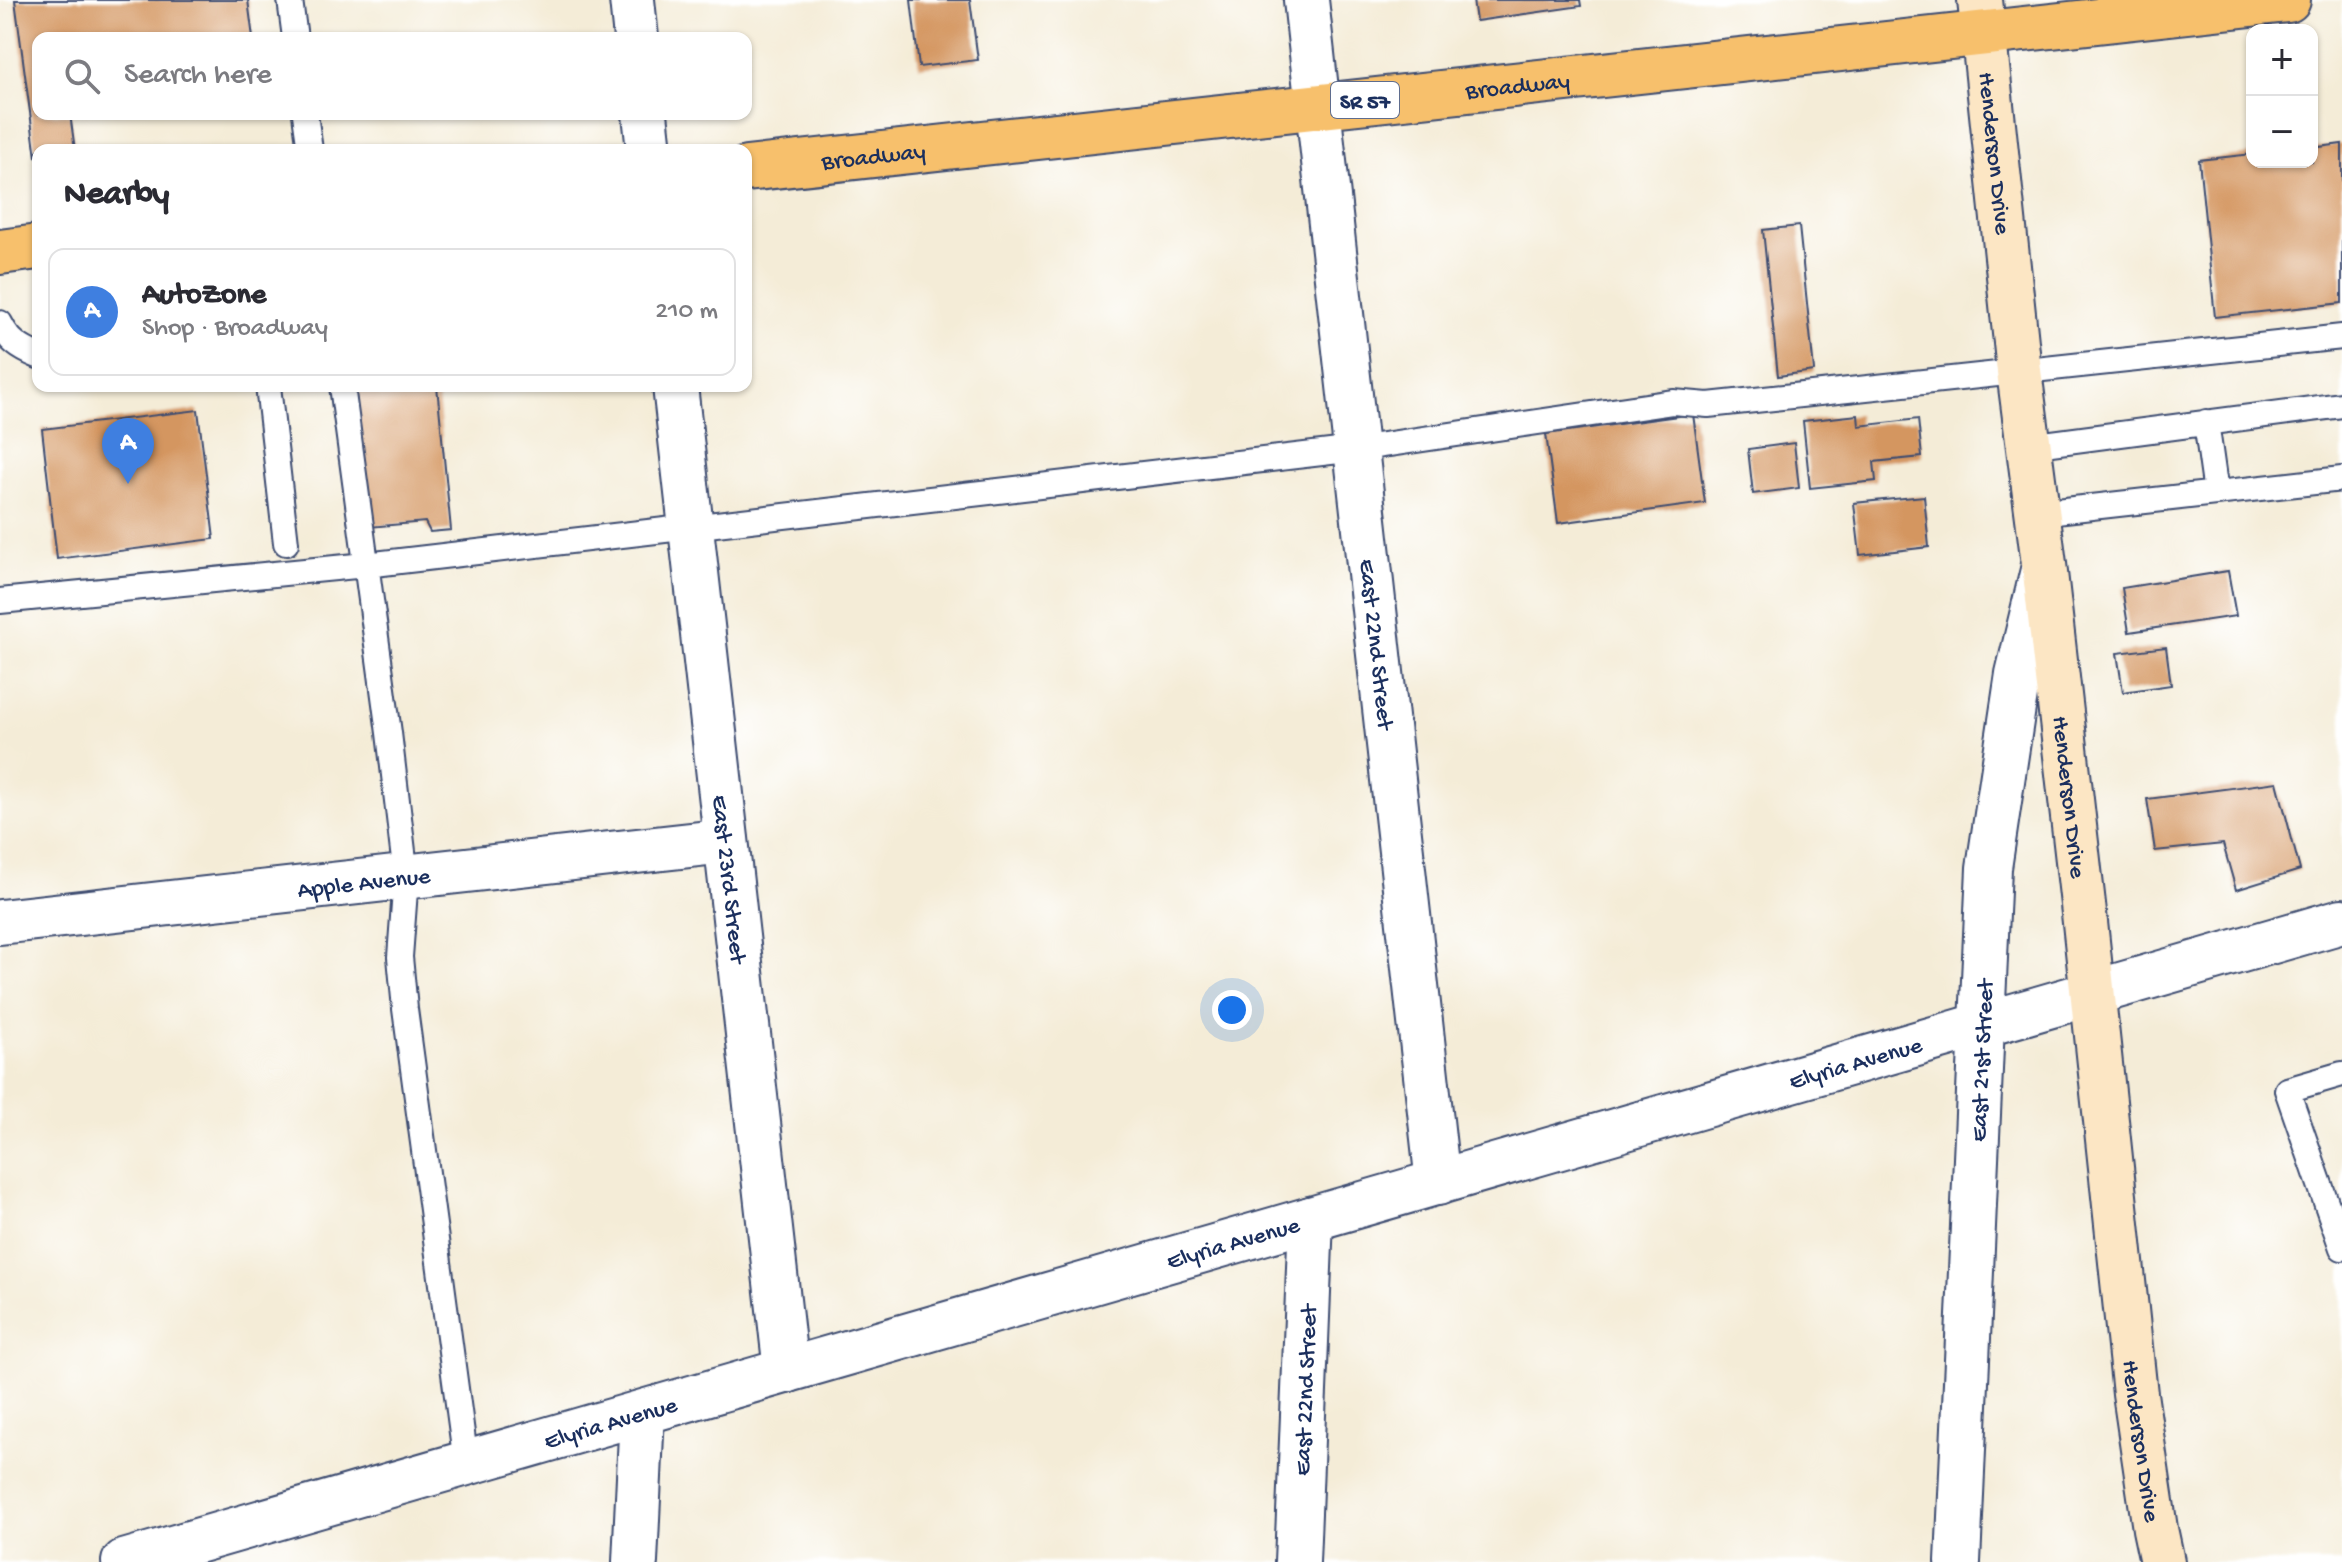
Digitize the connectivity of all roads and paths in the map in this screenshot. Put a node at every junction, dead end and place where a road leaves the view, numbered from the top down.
1 (290, 0) edge
2 (632, 0) edge
3 (1306, 0) edge
4 (2288, 0) edge
5 (1982, 16) edge
6 (294, 32) edge
7 (635, 32) edge
8 (1318, 105) junction
9 (306, 120) edge
10 (646, 120) edge
11 (309, 144) edge
12 (648, 144) edge
13 (752, 168) edge
14 (32, 248) edge
15 (0, 252) edge
16 (0, 323) edge
17 (2342, 337) edge
18 (32, 353) edge
19 (2019, 371) junction
20 (269, 392) edge
21 (343, 392) edge
22 (676, 392) edge
23 (2342, 405) edge
24 (2206, 422) junction
25 (2029, 446) junction
26 (1356, 449) junction
27 (2342, 479) edge
28 (2216, 493) junction
29 (2038, 513) junction
30 (691, 528) junction
31 (286, 543) dead end
32 (2044, 564) junction
33 (366, 565) junction
34 (0, 601) edge
35 (726, 841) junction
36 (406, 877) junction
37 (2342, 921) edge
38 (0, 922) edge
39 (2093, 993) junction
40 (1981, 1025) junction
41 (2342, 1074) edge
42 (1438, 1183) junction
43 (1311, 1219) junction
44 (2342, 1248) edge
45 (786, 1371) junction
46 (642, 1413) junction
47 (466, 1463) junction
48 (124, 1562) edge
49 (635, 1562) edge
50 (1297, 1562) edge
51 (1958, 1562) edge
52 (2162, 1562) edge

1 - 6 lane
2 - 7 street
3 - 8 street, East 22nd Street
4 - 5 main road, Broadway / SR 57
5 - 8 main road, Broadway / SR 57
5 - 19 main road, Henderson Drive
8 - 13 main road, Broadway / SR 57
8 - 26 street, East 22nd Street
9 - 11 lane
10 - 12 street
14 - 15 main road
16 - 18 lane
17 - 19 lane
19 - 25 main road, Henderson Drive
19 - 26 lane
20 - 31 lane
21 - 33 lane
22 - 30 street, East 23rd Street
23 - 24 lane
24 - 25 lane
24 - 28 lane
25 - 29 main road, Henderson Drive
26 - 30 lane
26 - 42 street, East 22nd Street
27 - 28 lane
28 - 29 lane
29 - 32 main road, Henderson Drive
30 - 33 lane
30 - 35 street, East 23rd Street
32 - 39 main road, Henderson Drive
32 - 40 street, East 21st Street
33 - 34 lane
33 - 36 lane
35 - 36 street, Apple Avenue
35 - 45 street, East 23rd Street
36 - 38 street, Apple Avenue
36 - 47 lane
37 - 39 street, Elyria Avenue
39 - 40 street, Elyria Avenue
39 - 52 main road, Henderson Drive
40 - 42 street, Elyria Avenue
40 - 51 street, East 21st Street
41 - 44 lane
42 - 43 street, Elyria Avenue
43 - 45 street, Elyria Avenue
43 - 50 street, East 22nd Street
45 - 46 street, Elyria Avenue
46 - 47 street, Elyria Avenue
46 - 49 street
47 - 48 street, Elyria Avenue

